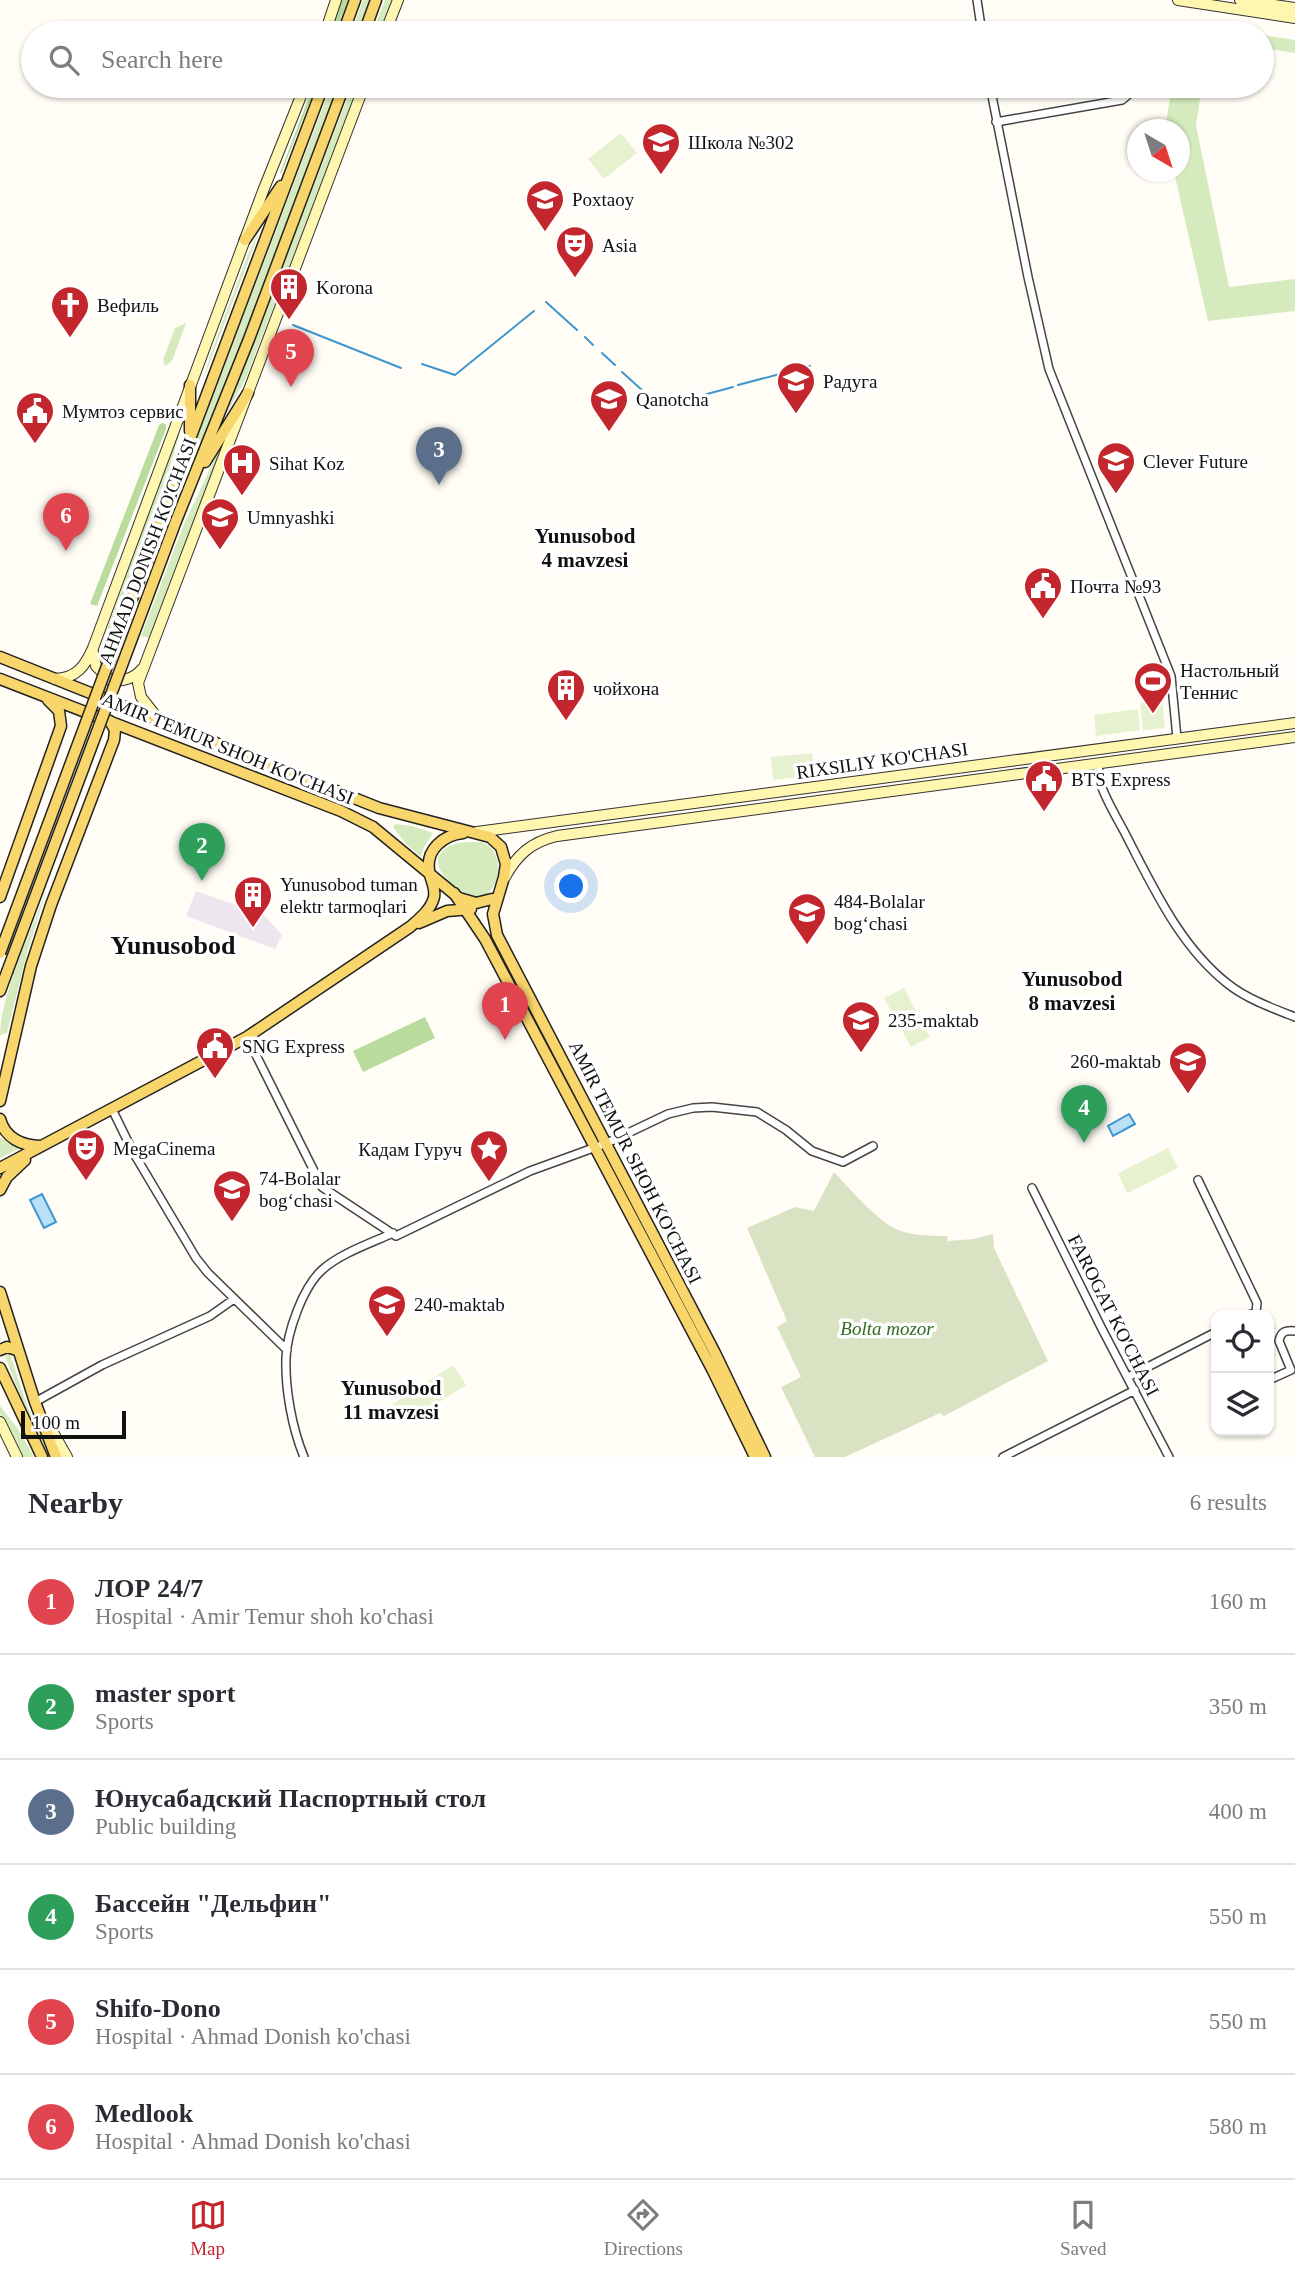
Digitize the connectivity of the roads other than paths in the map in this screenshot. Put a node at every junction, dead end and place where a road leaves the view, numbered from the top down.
1 (336, 0) edge
2 (355, 0) edge
3 (376, 0) edge
4 (398, 0) edge
5 (977, 0) edge
6 (1178, 0) edge
7 (1240, 0) edge
8 (1295, 8) edge
9 (1295, 18) edge
10 (329, 21) edge
11 (347, 21) edge
12 (368, 21) edge
13 (390, 21) edge
14 (980, 21) edge
15 (300, 98) edge
16 (319, 98) edge
17 (339, 98) edge
18 (359, 98) edge
19 (992, 98) edge
20 (1124, 98) edge
21 (996, 122) junction
22 (292, 169) junction
23 (245, 240) junction
24 (190, 385) junction
25 (248, 393) junction
26 (190, 439) junction
27 (190, 485) junction
28 (93, 648) junction
29 (0, 657) edge
30 (145, 664) junction
31 (0, 679) edge
32 (55, 679) junction
33 (40, 694) junction
34 (159, 720) junction
35 (110, 721) junction
36 (1295, 723) edge
37 (1295, 737) edge
38 (1177, 738) junction
39 (229, 748) junction
40 (1046, 756) junction
41 (1098, 763) junction
42 (221, 764) junction
43 (1048, 770) junction
44 (616, 813) junction
45 (618, 828) junction
46 (473, 833) junction
47 (429, 874) junction
48 (503, 881) junction
49 (454, 893) junction
50 (0, 897) edge
51 (492, 899) junction
52 (466, 909) junction
53 (410, 927) junction
54 (0, 953) edge
55 (0, 991) edge
56 (1295, 1017) edge
57 (15, 1035) junction
58 (247, 1037) junction
59 (2, 1042) dead end
60 (0, 1101) edge
61 (112, 1109) junction
62 (0, 1119) edge
63 (607, 1143) junction
64 (41, 1146) junction
65 (873, 1146) dead end
66 (595, 1147) junction
67 (0, 1168) edge
68 (1198, 1180) dead end
69 (1032, 1188) dead end
70 (0, 1190) edge
71 (393, 1233) junction
72 (0, 1292) edge
73 (234, 1299) junction
74 (1254, 1310) edge
75 (1295, 1331) edge
76 (1211, 1335) edge
77 (0, 1350) edge
78 (17, 1350) junction
79 (287, 1350) junction
80 (0, 1368) edge
81 (1128, 1377) junction
82 (1274, 1378) edge
83 (1135, 1390) junction
84 (35, 1402) junction
85 (0, 1422) edge
86 (17, 1457) edge
87 (42, 1457) edge
88 (56, 1457) edge
89 (67, 1457) edge
90 (304, 1457) edge
91 (755, 1457) edge
92 (765, 1457) edge
93 (1003, 1457) edge
94 (1169, 1457) edge

1 - 10 main road
2 - 11 main road
3 - 12 main road
4 - 13 main road
5 - 14 street
6 - 9 main road
7 - 8 main road
15 - 23 main road, AHMAD DONISH KO'CHASI
16 - 22 main road, AHMAD DONISH KO'CHASI
17 - 27 main road, AHMAD DONISH KO'CHASI
18 - 25 main road, AHMAD DONISH KO'CHASI
19 - 21 street
20 - 21 street
21 - 38 street
22 - 23 main road
22 - 26 main road, AHMAD DONISH KO'CHASI
23 - 24 main road, AHMAD DONISH KO'CHASI
24 - 26 main road
24 - 28 main road, AHMAD DONISH KO'CHASI
25 - 27 main road
25 - 30 main road, AHMAD DONISH KO'CHASI
26 - 54 main road, AHMAD DONISH KO'CHASI, bridge
27 - 55 main road, AHMAD DONISH KO'CHASI, bridge
28 - 30 main road
28 - 32 main road, AHMAD DONISH KO'CHASI
29 - 32 main road, AMIR TEMUR SHOH KO'CHASI
30 - 34 main road, AHMAD DONISH KO'CHASI
31 - 33 main road, AMIR TEMUR SHOH KO'CHASI
32 - 34 main road, AMIR TEMUR SHOH KO'CHASI
33 - 35 main road, AMIR TEMUR SHOH KO'CHASI
33 - 50 main road
34 - 39 main road, AMIR TEMUR SHOH KO'CHASI
35 - 42 main road, AMIR TEMUR SHOH KO'CHASI
35 - 57 main road
36 - 38 main road, RIXSILIY KO'CHASI
37 - 41 main road, RIXSILIY KO'CHASI
38 - 40 main road, RIXSILIY KO'CHASI
39 - 42 main road
39 - 46 main road, AMIR TEMUR SHOH KO'CHASI
40 - 43 main road
40 - 44 main road, RIXSILIY KO'CHASI
41 - 43 main road, RIXSILIY KO'CHASI
41 - 56 street
42 - 47 main road, AMIR TEMUR SHOH KO'CHASI
43 - 45 main road, RIXSILIY KO'CHASI
44 - 45 main road
44 - 46 main road, RIXSILIY KO'CHASI
45 - 48 main road, RIXSILIY KO'CHASI
46 - 47 main road
46 - 48 main road, AMIR TEMUR SHOH KO'CHASI
47 - 49 main road, AMIR TEMUR SHOH KO'CHASI
47 - 53 main road
48 - 51 main road
48 - 63 main road, AMIR TEMUR SHOH KO'CHASI
49 - 51 main road, AMIR TEMUR SHOH KO'CHASI
49 - 52 main road, AMIR TEMUR SHOH KO'CHASI
51 - 52 main road
52 - 53 main road
52 - 66 main road, AMIR TEMUR SHOH KO'CHASI
53 - 58 main road
57 - 59 main road
57 - 60 main road
58 - 61 main road
58 - 71 street
61 - 64 main road
61 - 73 street
62 - 64 main road
63 - 65 street
63 - 66 street
63 - 92 main road, AMIR TEMUR SHOH KO'CHASI
64 - 67 main road
64 - 70 main road
66 - 71 street
66 - 91 main road, AMIR TEMUR SHOH KO'CHASI
68 - 74 street
69 - 81 street, FAROGAT KO'CHASI
71 - 79 street
72 - 78 main road
73 - 79 street
73 - 84 street
75 - 82 street
76 - 81 street
77 - 78 main road
78 - 84 main road
79 - 90 street
80 - 87 main road
81 - 83 street, FAROGAT KO'CHASI
83 - 93 street
83 - 94 street, FAROGAT KO'CHASI
84 - 88 main road
84 - 89 main road
85 - 86 main road

